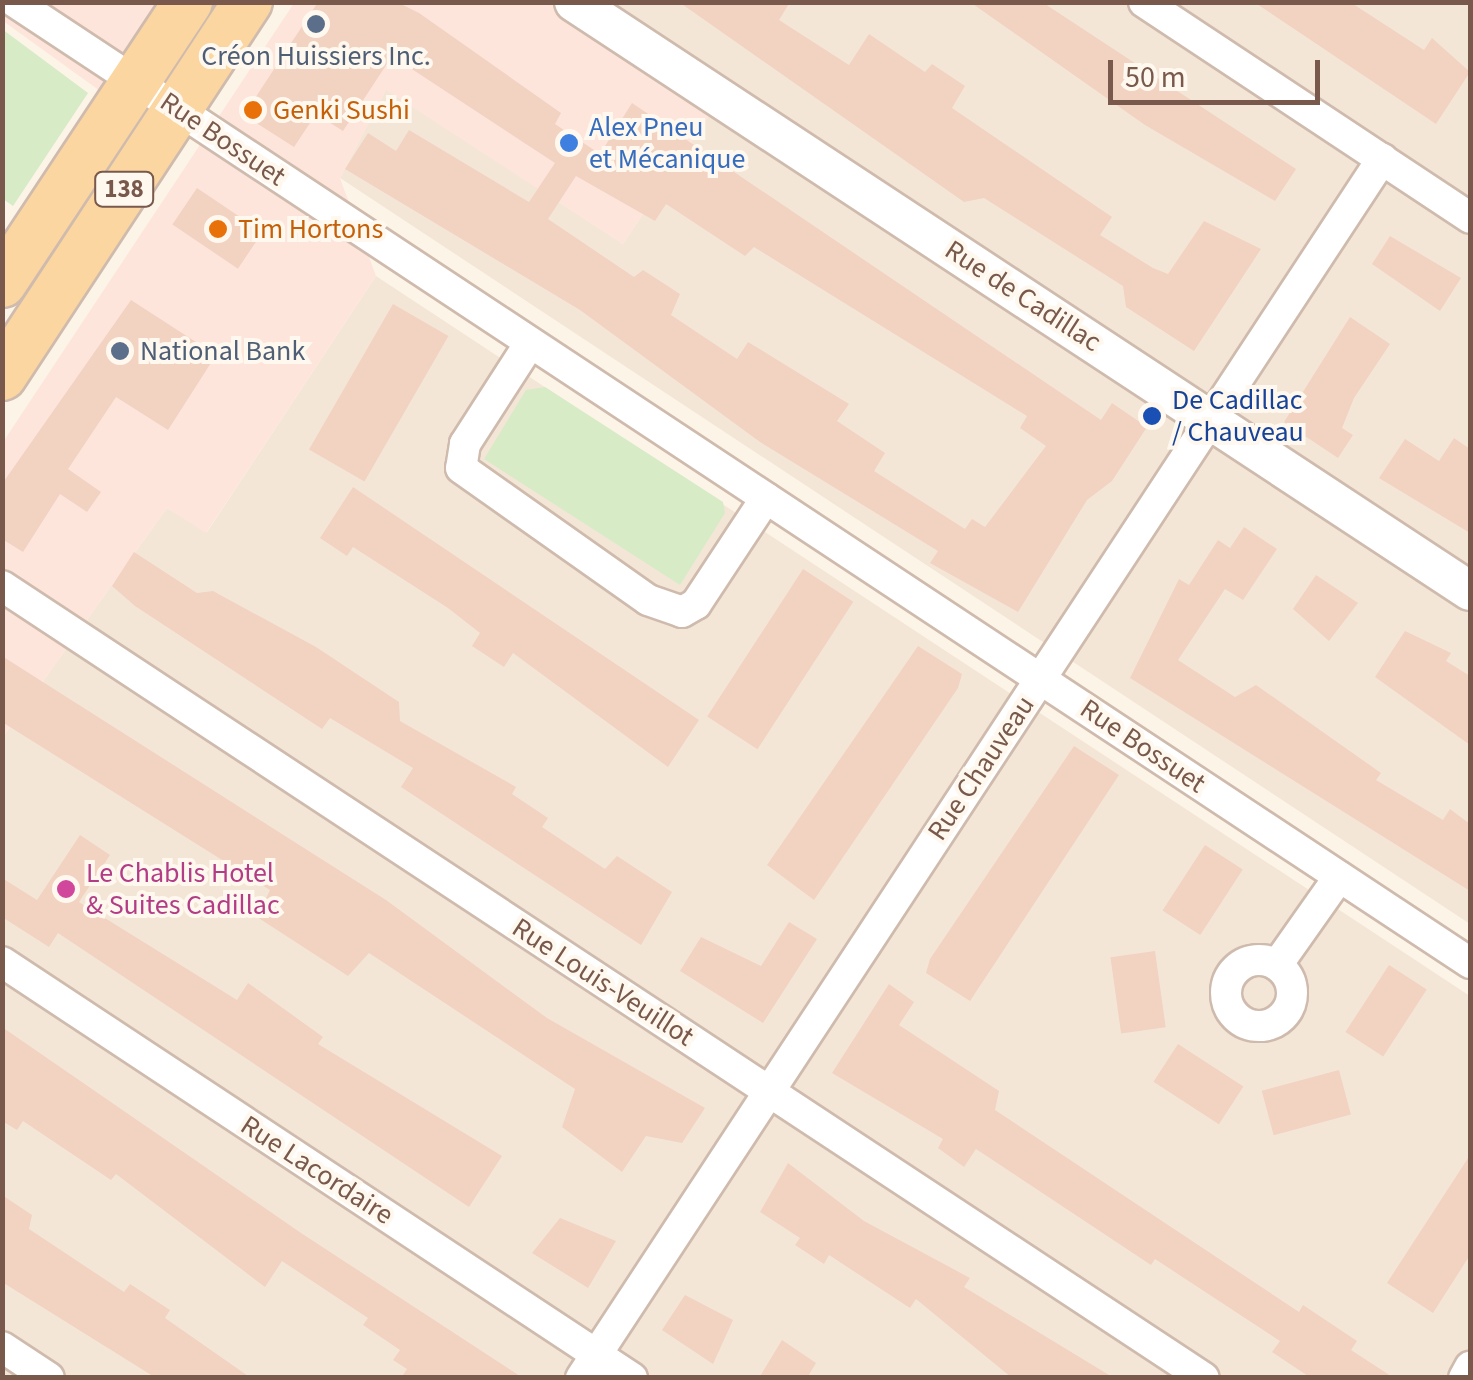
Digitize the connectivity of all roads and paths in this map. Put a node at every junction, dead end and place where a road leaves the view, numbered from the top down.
1 (15, 2) edge
2 (188, 2) edge
3 (248, 2) edge
4 (574, 2) edge
5 (1144, 2) edge
6 (136, 82) junction
7 (176, 108) junction
8 (1382, 159) junction
9 (1470, 218) edge
10 (2, 283) edge
11 (530, 343) junction
12 (2, 376) edge
13 (1211, 420) junction
14 (766, 498) junction
15 (2, 586) edge
16 (1470, 591) edge
17 (1042, 678) junction
18 (1339, 876) junction
19 (2, 962) edge
20 (1470, 962) edge
21 (1278, 965) dead end
22 (766, 1090) junction
23 (2, 1347) edge
24 (589, 1366) edge
25 (1470, 1367) edge
26 (49, 1378) edge
27 (632, 1378) edge
28 (1204, 1378) edge
29 (1464, 1378) edge

1 - 6 street, Rue Bossuet
2 - 6 main road, 138
3 - 7 main road, 138
4 - 13 street, Rue de Cadillac
5 - 8 street
6 - 7 street, Rue Bossuet
6 - 10 main road, 138
7 - 11 street, Rue Bossuet
7 - 12 main road, 138
8 - 9 street
8 - 13 street, Rue Chauveau
11 - 14 street, Rue Bossuet
11 - 14 street
13 - 16 street, Rue de Cadillac
13 - 17 street, Rue Chauveau
14 - 17 street, Rue Bossuet
15 - 22 street, Rue Louis-Veuillot
17 - 18 street, Rue Bossuet
17 - 22 street, Rue Chauveau
18 - 20 street, Rue Bossuet
18 - 21 street
19 - 24 street, Rue Lacordaire
22 - 24 street, Rue Chauveau
22 - 28 street, Rue Louis-Veuillot
23 - 26 street
24 - 27 street, Rue Lacordaire
25 - 29 street

